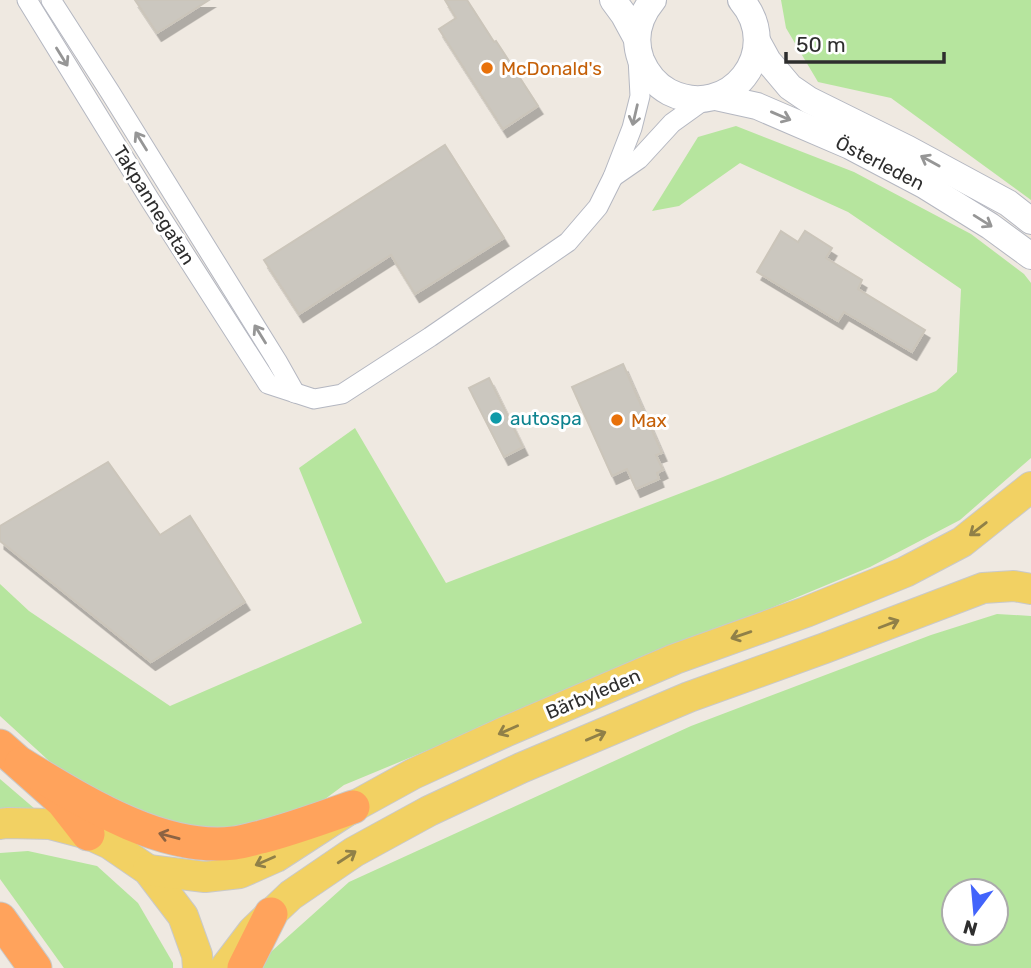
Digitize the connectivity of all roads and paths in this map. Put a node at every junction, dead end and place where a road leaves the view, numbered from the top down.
1 (27, 0) edge
2 (51, 0) edge
3 (612, 0) edge
4 (653, 0) edge
5 (748, 4) edge
6 (757, 41) junction
7 (637, 44) junction
8 (710, 98) junction
9 (613, 177) junction
10 (1031, 221) edge
11 (1031, 256) edge
12 (295, 393) junction
13 (1031, 487) edge
14 (1031, 589) edge
15 (10, 755) edge
16 (353, 807) junction
17 (0, 824) edge
18 (88, 834) junction
19 (148, 870) junction
20 (271, 914) junction
21 (4, 924) edge
22 (36, 968) edge
23 (198, 968) edge
24 (225, 968) edge
25 (244, 968) edge

1 -> 12 street, Takpannegatan
12 -> 2 street, Takpannegatan
3 - 7 main road
4 - 7 main road
5 - 6 main road
6 - 8 main road
10 -> 6 main road, Österleden
7 - 8 main road, Österleden
7 -> 9 street, Takpannegatan
8 - 9 street, Takpannegatan
8 -> 11 main road, Österleden
9 - 12 street, Takpannegatan
13 -> 16 main road, Bärbyleden
20 -> 14 main road, Bärbyleden
16 -> 15 highway
15 - 18 highway
16 -> 19 main road, Bärbyleden
17 - 18 main road
18 - 19 main road
19 - 23 main road
20 - 24 main road, Bärbyleden
20 - 25 highway
21 - 22 highway

